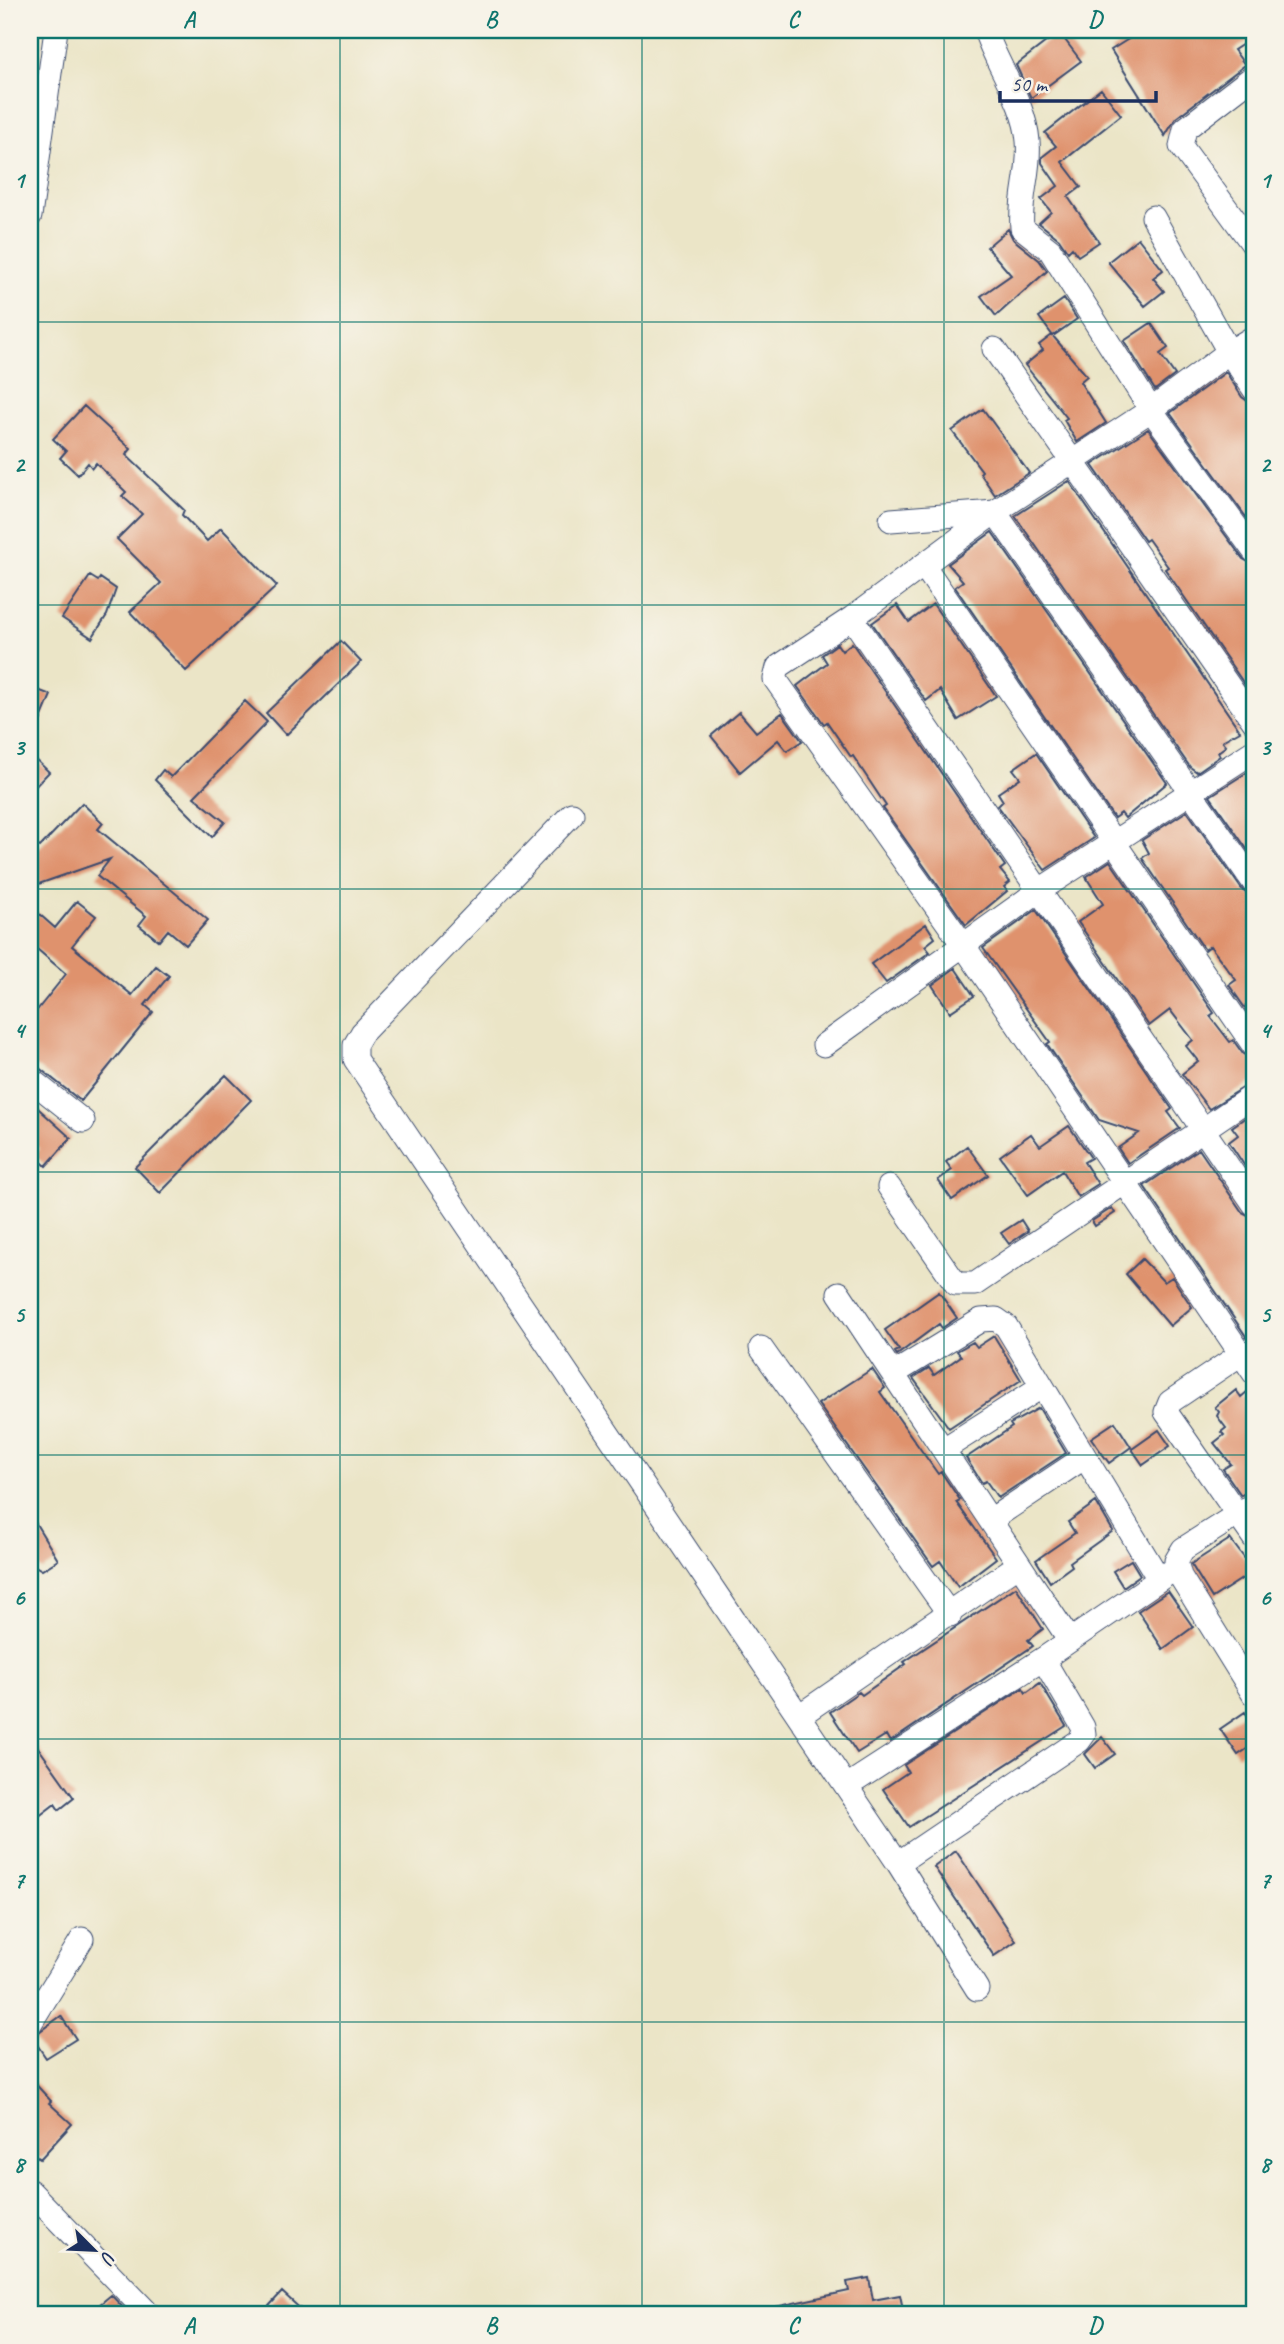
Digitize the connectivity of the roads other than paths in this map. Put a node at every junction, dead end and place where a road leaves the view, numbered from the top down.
1 (57, 30) edge
2 (985, 30) edge
3 (1254, 76) edge
4 (30, 216) edge
5 (1153, 217) dead end
6 (1254, 246) edge
7 (1254, 337) edge
8 (994, 349) dead end
9 (1228, 352) junction
10 (1254, 389) edge
11 (1151, 410) junction
12 (1074, 459) junction
13 (995, 512) junction
14 (891, 520) dead end
15 (1254, 551) edge
16 (924, 566) junction
17 (852, 618) junction
18 (1254, 722) edge
19 (1254, 751) edge
20 (1192, 793) junction
21 (572, 814) dead end
22 (1115, 844) junction
23 (1254, 883) edge
24 (1040, 890) junction
25 (964, 946) junction
26 (824, 1045) dead end
27 (1254, 1046) edge
28 (30, 1079) edge
29 (1254, 1095) edge
30 (83, 1121) dead end
31 (1205, 1129) junction
32 (1123, 1184) junction
33 (890, 1187) dead end
34 (1254, 1204) edge
35 (839, 1293) dead end
36 (761, 1348) dead end
37 (1248, 1363) edge
38 (893, 1374) junction
39 (1041, 1387) junction
40 (944, 1449) junction
41 (1085, 1457) junction
42 (1246, 1509) edge
43 (992, 1519) junction
44 (1254, 1538) edge
45 (1018, 1565) junction
46 (1167, 1573) junction
47 (950, 1615) junction
48 (1069, 1639) junction
49 (1043, 1659) junction
50 (1254, 1695) edge
51 (799, 1716) junction
52 (847, 1786) junction
53 (898, 1863) junction
54 (82, 1939) dead end
55 (977, 1990) dead end
56 (30, 2024) edge
57 (30, 2191) edge
58 (143, 2314) edge

1 - 4 street
2 - 11 street
3 - 6 street
5 - 9 street
7 - 9 street
8 - 12 street
9 - 10 street
9 - 11 street
11 - 12 street
11 - 15 street
12 - 13 street
12 - 18 street
13 - 14 street
13 - 16 street
13 - 20 street
16 - 17 street
16 - 22 street
17 - 24 street
17 - 25 street
19 - 20 street
20 - 22 street
20 - 23 street
21 - 51 street
22 - 24 street
22 - 27 street
24 - 25 street
24 - 31 street
25 - 26 street
25 - 32 street
28 - 30 street
29 - 31 street
31 - 32 street
31 - 34 street
32 - 33 street
32 - 37 street
35 - 38 street
36 - 47 street
37 - 42 street
38 - 39 street
38 - 40 street
39 - 40 street
39 - 41 street
40 - 43 street
41 - 43 street
41 - 46 street
42 - 44 street
42 - 46 street
43 - 45 street
45 - 47 street
45 - 48 street
46 - 48 street
46 - 50 street
47 - 51 street
48 - 49 street
49 - 52 street
49 - 53 street
51 - 52 street
52 - 53 street
53 - 55 street
54 - 56 street
57 - 58 street

